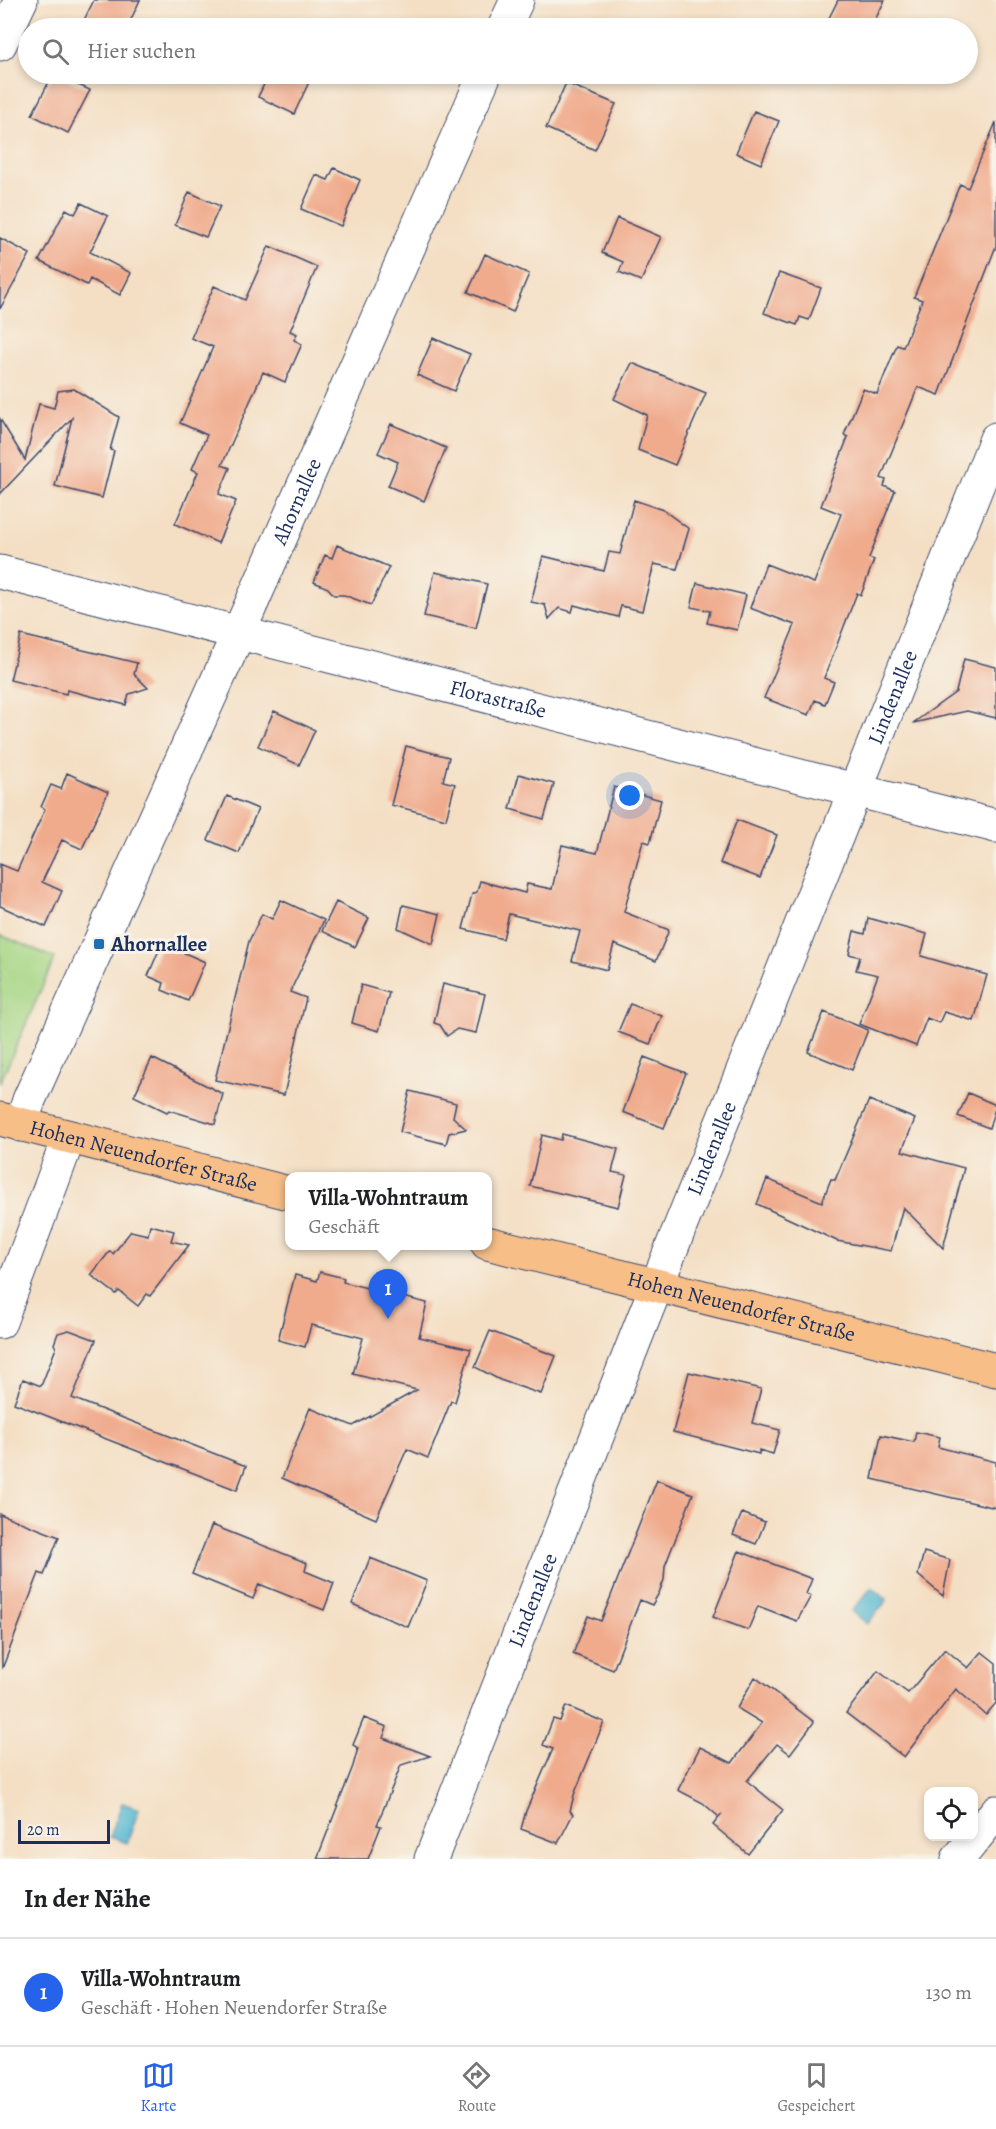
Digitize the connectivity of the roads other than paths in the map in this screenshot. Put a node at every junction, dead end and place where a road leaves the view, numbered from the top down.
1 (21, 0) edge
2 (517, 0) edge
3 (509, 18) edge
4 (0, 44) edge
5 (480, 84) edge
6 (996, 439) edge
7 (0, 572) edge
8 (239, 632) junction
9 (857, 790) junction
10 (996, 826) edge
11 (11, 1122) edge
12 (69, 1137) junction
13 (285, 1192) edge
14 (492, 1244) edge
15 (656, 1285) junction
16 (0, 1322) edge
17 (996, 1370) edge
18 (996, 1812) edge
19 (431, 1859) edge
20 (958, 1859) edge

1 - 4 street
2 - 3 street
5 - 8 street, Ahornallee
6 - 9 street, Lindenallee
7 - 8 street, Florastraße
8 - 9 street, Florastraße
8 - 11 street, Ahornallee
9 - 10 street, Florastraße
9 - 15 street, Lindenallee
11 - 12 main road, Hohen Neuendorfer Straße
12 - 13 main road, Hohen Neuendorfer Straße
12 - 16 street
14 - 15 main road, Hohen Neuendorfer Straße
15 - 17 main road, Hohen Neuendorfer Straße
15 - 19 street, Lindenallee
18 - 20 street

